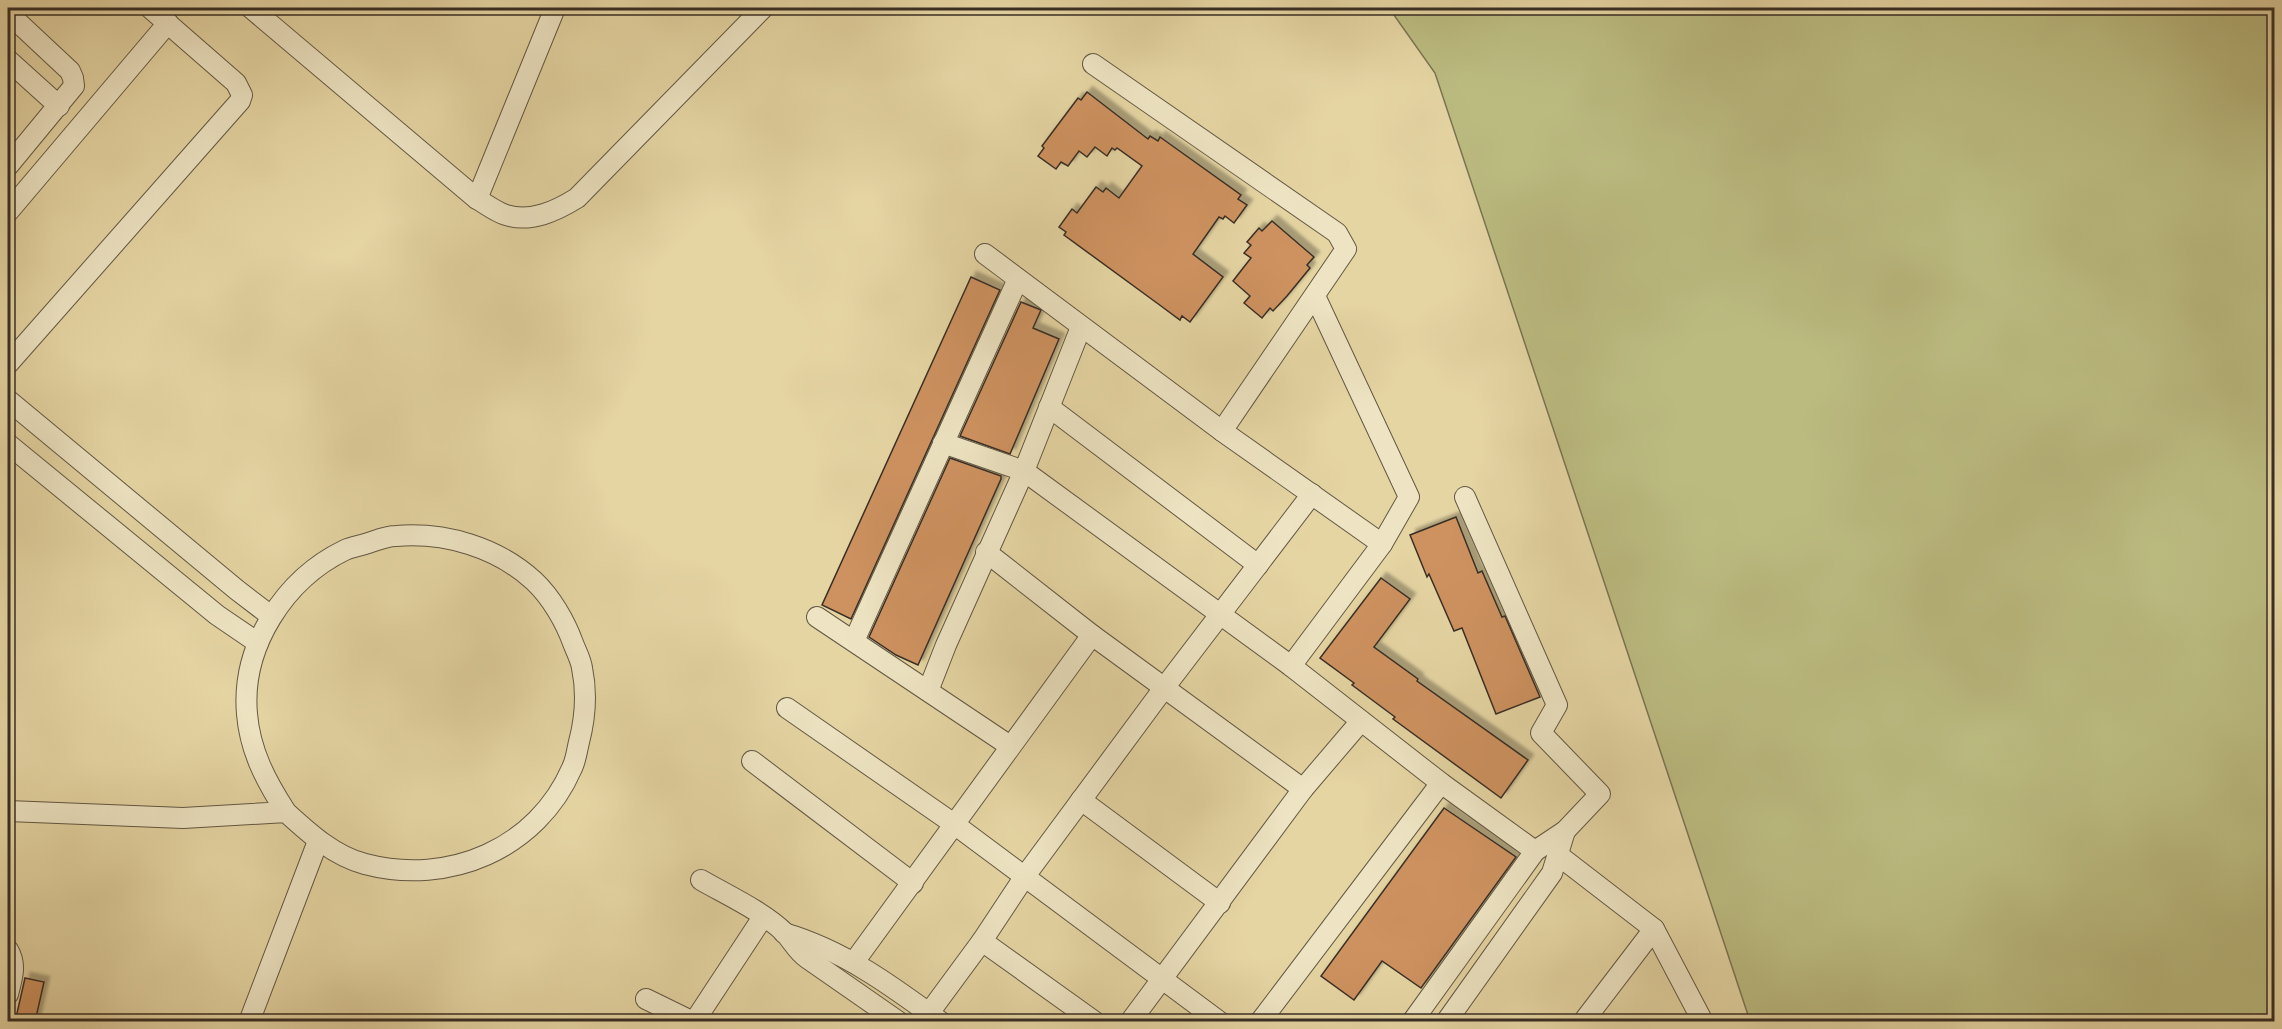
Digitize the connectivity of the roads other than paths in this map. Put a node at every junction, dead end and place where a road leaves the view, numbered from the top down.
1 (150, 8) edge
2 (251, 8) edge
3 (555, 8) edge
4 (763, 8) edge
5 (8, 13) edge
6 (168, 23) junction
7 (8, 60) edge
8 (1093, 64) dead end
9 (59, 106) junction
10 (8, 166) edge
11 (477, 199) junction
12 (8, 212) edge
13 (985, 254) dead end
14 (1018, 279) junction
15 (1315, 296) junction
16 (1081, 327) junction
17 (8, 364) edge
18 (8, 400) edge
19 (1049, 407) junction
20 (1222, 431) junction
21 (944, 443) junction
22 (8, 444) edge
23 (1024, 471) junction
24 (1312, 494) junction
25 (1465, 497) dead end
26 (1382, 544) junction
27 (986, 552) junction
28 (1258, 565) junction
29 (1220, 615) junction
30 (271, 616) junction
31 (818, 616) dead end
32 (1092, 635) junction
33 (854, 641) junction
34 (258, 643) junction
35 (1291, 666) junction
36 (1164, 688) junction
37 (928, 691) junction
38 (787, 708) dead end
39 (1361, 721) junction
40 (1010, 746) junction
41 (752, 762) dead end
42 (1441, 783) junction
43 (1303, 789) junction
44 (1081, 800) junction
45 (8, 811) edge
46 (286, 812) junction
47 (954, 824) junction
48 (1565, 831) junction
49 (318, 841) junction
50 (1535, 851) junction
51 (1558, 855) junction
52 (1024, 876) junction
53 (701, 880) dead end
54 (913, 883) junction
55 (1220, 903) junction
56 (763, 917) junction
57 (1654, 929) junction
58 (784, 933) junction
59 (982, 940) junction
60 (8, 951) edge
61 (854, 963) junction
62 (1163, 978) junction
63 (8, 994) edge
64 (646, 999) dead end
65 (935, 1017) edge
66 (1701, 1020) edge
67 (249, 1022) edge
68 (693, 1022) edge
69 (900, 1022) edge
70 (1095, 1022) edge
71 (1130, 1022) edge
72 (1220, 1022) edge
73 (1260, 1022) edge
74 (1412, 1022) edge
75 (1446, 1022) edge
76 (1583, 1022) edge

1 - 6 street
2 - 11 street
3 - 11 street
4 - 11 street
5 - 9 street
6 - 12 street
6 - 17 street
7 - 9 street
8 - 15 street
9 - 10 street
13 - 14 street
14 - 16 street
14 - 21 street
15 - 20 street
15 - 26 street
16 - 19 street
16 - 20 street
18 - 30 street
19 - 23 street
19 - 28 street
20 - 24 street
21 - 23 street
21 - 33 street
22 - 34 street
23 - 27 street
23 - 29 street
24 - 26 street
24 - 28 street
25 - 48 street
26 - 35 street
27 - 32 street
27 - 37 street
28 - 29 street
29 - 35 street
29 - 36 street
30 - 34 street
30 - 49 street
31 - 33 street
32 - 36 street
32 - 40 street
33 - 37 street
34 - 46 street
35 - 39 street
36 - 43 street
36 - 44 street
37 - 40 street
38 - 47 street
39 - 42 street
39 - 43 street
40 - 47 street
41 - 54 street
42 - 50 street
42 - 73 street
43 - 55 street
44 - 52 street
44 - 55 street
45 - 46 street
46 - 49 street
47 - 52 street
47 - 54 street
48 - 50 street
48 - 51 street
49 - 67 street
50 - 74 street
51 - 57 street
51 - 75 street
52 - 59 street
52 - 62 street
53 - 56 street
54 - 61 street
55 - 62 street
56 - 58 street
56 - 68 street
57 - 66 street
57 - 76 street
58 - 61 street
58 - 69 street
59 - 65 street
59 - 70 street
60 - 63 street
61 - 65 street
62 - 71 street
62 - 72 street
64 - 68 street

